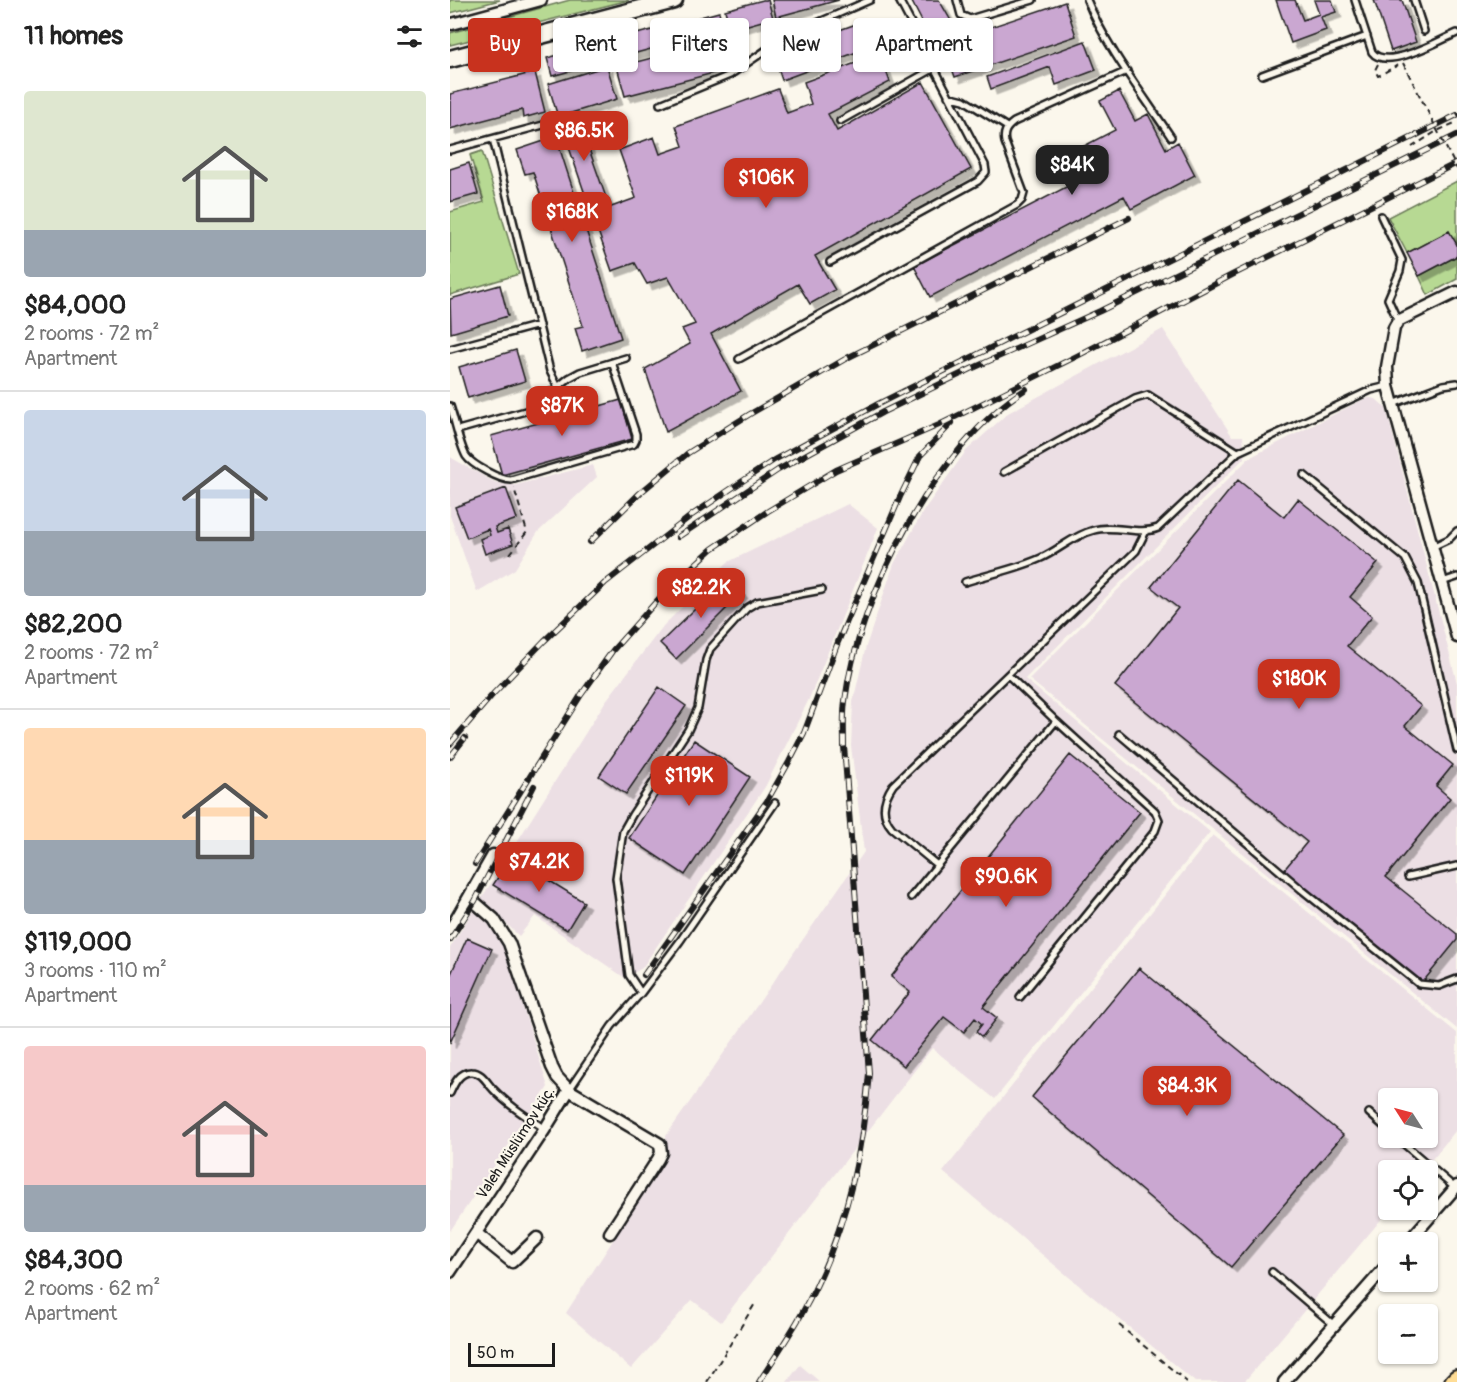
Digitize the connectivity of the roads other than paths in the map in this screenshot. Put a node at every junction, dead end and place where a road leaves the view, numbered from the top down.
1 (674, 0) edge
2 (870, 0) edge
3 (899, 0) edge
4 (957, 0) edge
5 (1033, 0) edge
6 (1087, 0) edge
7 (1355, 0) edge
8 (1414, 0) edge
9 (533, 1) edge
10 (908, 18) edge
11 (452, 24) dead end
12 (1424, 31) dead end
13 (1457, 33) edge
14 (1367, 36) junction
15 (450, 59) edge
16 (1127, 71) junction
17 (928, 72) edge
18 (935, 72) edge
19 (1262, 75) dead end
20 (948, 96) junction
21 (660, 104) dead end
22 (840, 121) dead end
23 (547, 124) dead end
24 (1007, 127) junction
25 (1171, 136) dead end
26 (493, 139) junction
27 (450, 150) edge
28 (1381, 216) dead end
29 (830, 262) dead end
30 (1457, 292) edge
31 (1398, 321) junction
32 (539, 325) junction
33 (450, 349) edge
34 (626, 358) dead end
35 (739, 359) dead end
36 (612, 362) junction
37 (1457, 383) edge
38 (1388, 386) junction
39 (558, 387) junction
40 (1393, 404) junction
41 (450, 406) edge
42 (458, 430) junction
43 (1238, 452) junction
44 (1004, 472) dead end
45 (1304, 475) dead end
46 (1146, 531) junction
47 (1457, 531) edge
48 (1432, 547) junction
49 (1457, 577) edge
50 (965, 582) dead end
51 (1442, 582) junction
52 (822, 590) dead end
53 (1457, 637) edge
54 (1008, 675) junction
55 (1056, 721) junction
56 (1119, 734) dead end
57 (1457, 750) edge
58 (775, 803) dead end
59 (493, 855) dead end
60 (937, 865) junction
61 (1457, 866) edge
62 (1408, 877) dead end
63 (911, 897) dead end
64 (470, 898) junction
65 (450, 930) edge
66 (1457, 979) edge
67 (641, 993) junction
68 (1020, 997) dead end
69 (568, 1090) junction
70 (450, 1093) edge
71 (1369, 1113) dead end
72 (1378, 1121) edge
73 (545, 1129) junction
74 (1409, 1148) edge
75 (1456, 1187) edge
76 (1417, 1232) edge
77 (476, 1233) junction
78 (610, 1233) dead end
79 (537, 1238) dead end
80 (450, 1272) edge
81 (1272, 1272) dead end
82 (1378, 1276) edge
83 (1335, 1325) junction
84 (1284, 1382) edge

1 - 15 main road
2 - 21 lane
3 - 10 lane
4 - 5 lane
6 - 16 lane
7 - 14 lane
8 - 12 lane
9 - 11 street
13 - 14 lane
14 - 19 lane
16 - 24 lane
16 - 25 lane
17 - 22 lane
18 - 20 lane
20 - 24 lane
20 - 29 lane
23 - 26 lane
24 - 35 lane
26 - 27 lane
26 - 32 lane
28 - 31 lane
30 - 31 street
31 - 38 street
32 - 33 lane
32 - 39 lane
34 - 36 lane
36 - 39 lane
36 - 42 lane
37 - 40 lane
38 - 40 street
38 - 43 lane
39 - 42 lane
40 - 48 street
41 - 42 lane
43 - 44 lane
43 - 46 lane
45 - 57 lane
46 - 50 lane
46 - 54 lane
47 - 48 lane
48 - 51 street
49 - 51 lane
51 - 53 street
52 - 67 lane
54 - 55 lane
54 - 60 lane
55 - 60 lane
55 - 68 lane
56 - 66 lane
58 - 67 lane
59 - 64 street
60 - 63 lane
61 - 62 lane
64 - 65 street
64 - 69 street
67 - 69 lane
69 - 73 street, Valeh Müslümov küç.
69 - 78 street
70 - 73 lane
71 - 72 lane
73 - 77 street, Valeh Müslümov küç.
74 - 75 lane
75 - 76 street
77 - 79 street
77 - 80 street, Valeh Müslümov küç.
81 - 83 lane
82 - 83 street
83 - 84 street

